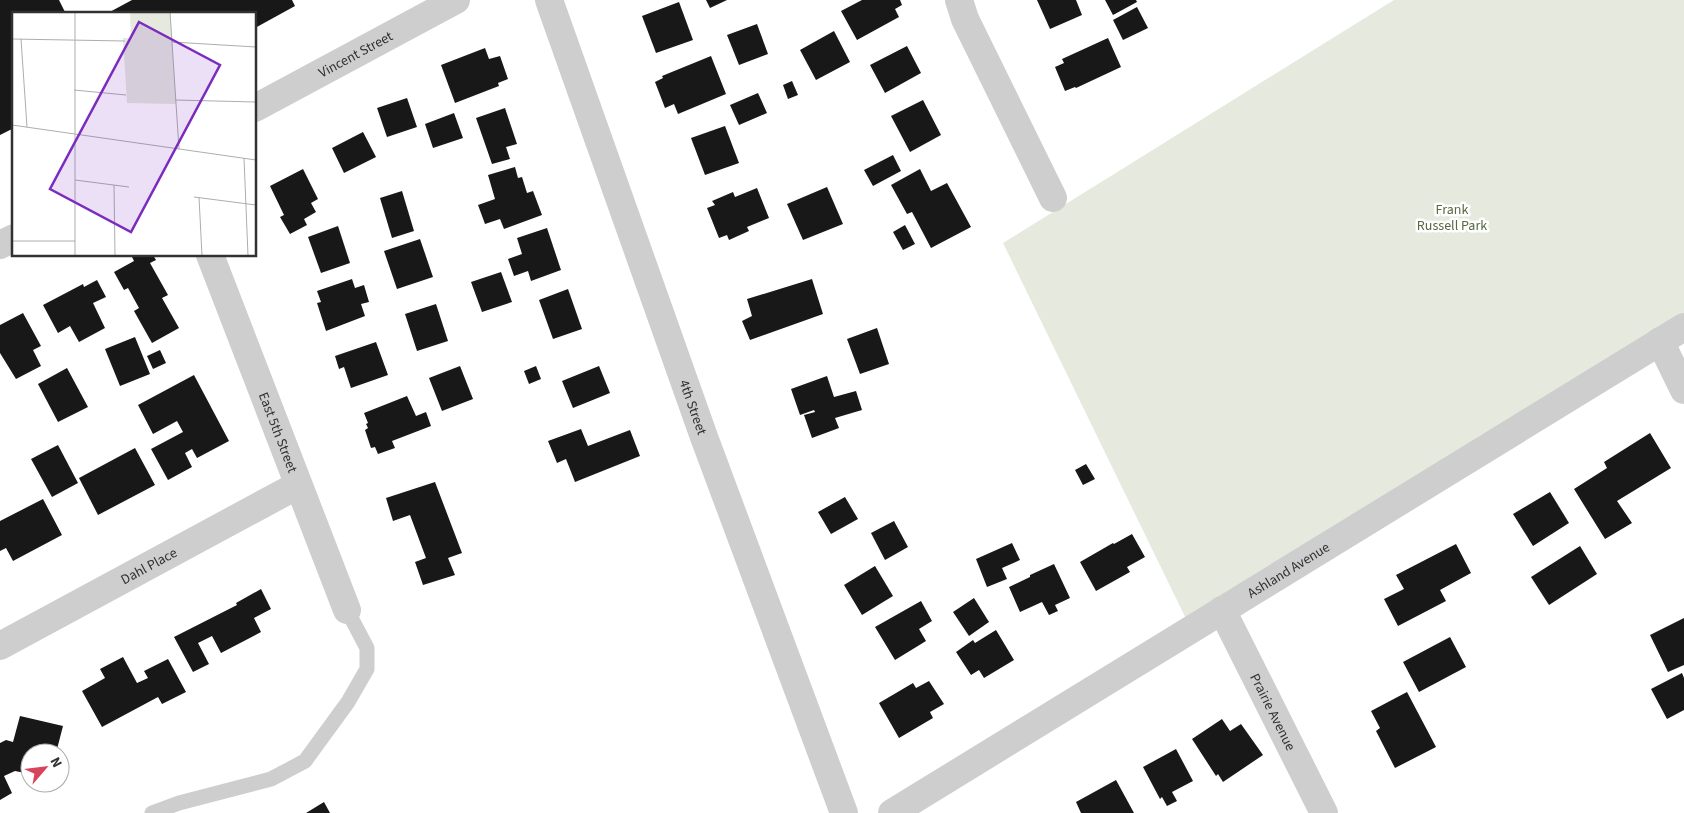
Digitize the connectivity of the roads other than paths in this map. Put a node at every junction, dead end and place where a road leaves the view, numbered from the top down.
1 (456, 0) edge
2 (549, 0) edge
3 (959, 0) edge
4 (256, 107) edge
5 (1053, 198) dead end
6 (12, 239) edge
7 (0, 245) edge
8 (210, 256) edge
9 (1684, 327) edge
10 (1660, 342) junction
11 (1684, 390) edge
12 (298, 485) junction
13 (347, 610) joint
14 (1222, 610) junction
15 (0, 646) edge
16 (152, 813) edge
17 (844, 813) edge
18 (892, 813) edge
19 (1324, 813) edge

1 - 4 street, Vincent Street
2 - 17 street, 4th Street
3 - 5 street
6 - 7 street
8 - 12 street, East 5th Street
9 - 10 street, Ashland Avenue
10 - 11 street
10 - 14 street, Ashland Avenue
12 - 13 street, East 5th Street
12 - 15 street, Dahl Place
13 - 16 lane
14 - 18 street, Ashland Avenue
14 - 19 street, Prairie Avenue

